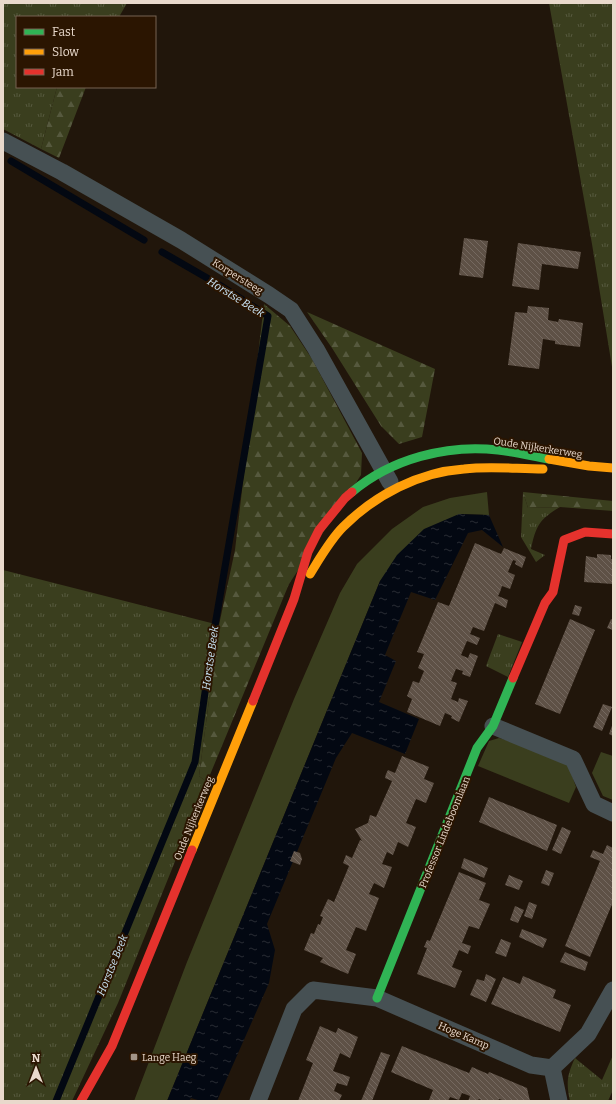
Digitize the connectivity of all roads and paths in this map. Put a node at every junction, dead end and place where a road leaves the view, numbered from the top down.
1 (3, 141) edge
2 (589, 466) junction
3 (613, 468) edge
4 (384, 472) junction
5 (394, 490) junction
6 (613, 534) edge
7 (294, 599) junction
8 (493, 726) junction
9 (613, 813) edge
10 (613, 990) edge
11 (377, 998) junction
12 (112, 1046) junction
13 (552, 1068) junction
14 (103, 1080) dead end
15 (81, 1101) edge
16 (258, 1101) edge
17 (559, 1101) edge

1 - 4 street, Korpersteeg
2 - 3 street, Oude Nijkerkerweg
2 - 4 street, Oude Nijkerkerweg
2 - 5 street, Oude Nijkerkerweg
4 - 5 street, Korpersteeg
4 - 7 street, Oude Nijkerkerweg
5 - 7 street, Oude Nijkerkerweg
6 - 8 street, Professor Lindeboomlaan
7 - 12 street, Oude Nijkerkerweg
8 - 9 street
8 - 11 street, Professor Lindeboomlaan
10 - 13 street
11 - 13 street, Hoge Kamp
11 - 16 street
12 - 14 street, Oude Nijkerkerweg
12 - 15 street, Oude Nijkerkerweg
13 - 17 street

